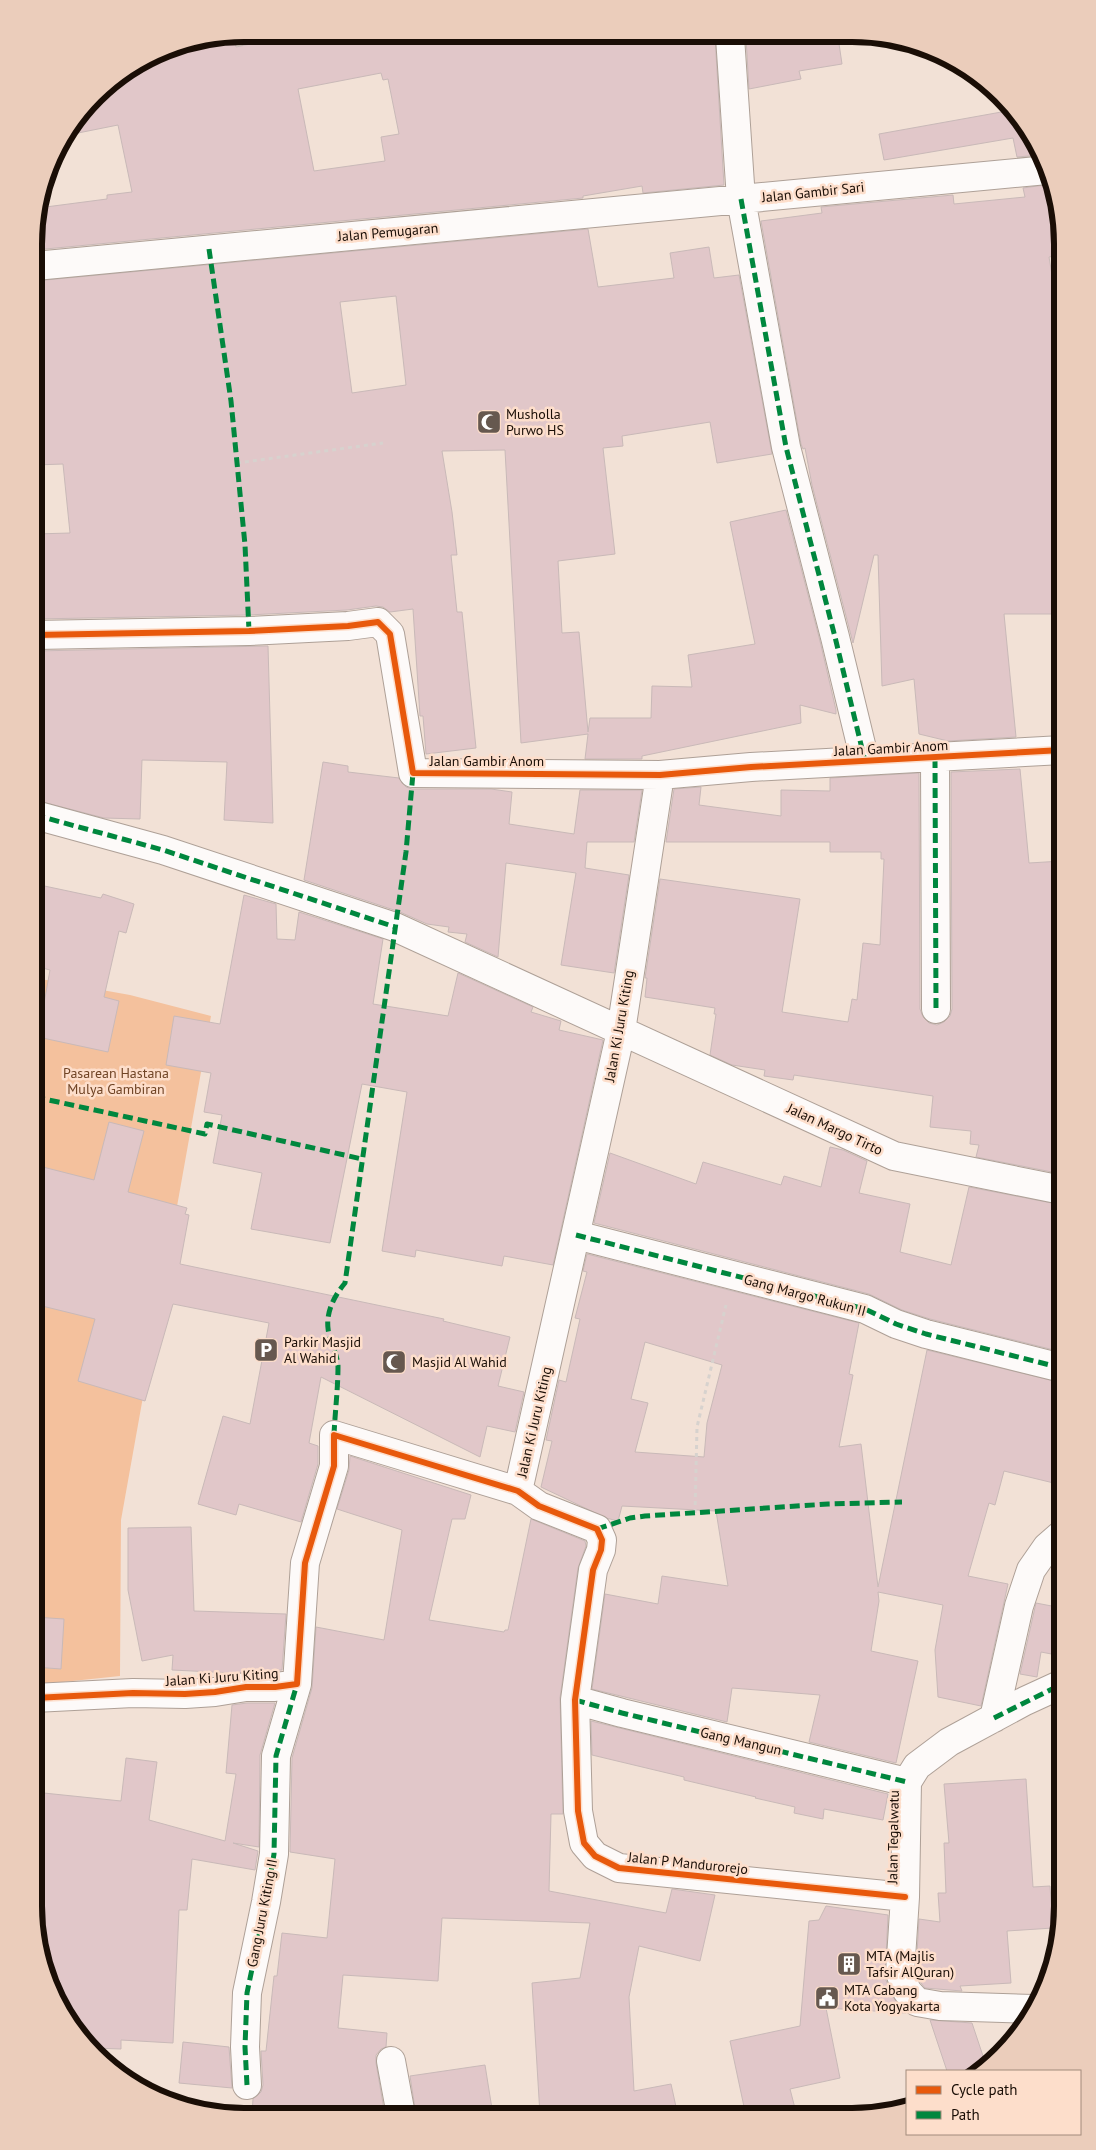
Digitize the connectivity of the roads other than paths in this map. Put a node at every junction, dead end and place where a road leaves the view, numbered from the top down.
1 (730, 42) edge
2 (1039, 171) edge
3 (742, 199) junction
4 (42, 265) edge
5 (42, 635) edge
6 (1054, 751) edge
7 (936, 758) junction
8 (865, 761) junction
9 (660, 775) junction
10 (42, 817) edge
11 (936, 1009) dead end
12 (621, 1031) junction
13 (1054, 1188) edge
14 (576, 1235) junction
15 (1054, 1366) edge
16 (518, 1491) junction
17 (1054, 1541) edge
18 (297, 1684) junction
19 (1054, 1688) edge
20 (42, 1698) edge
21 (576, 1700) junction
22 (994, 1718) junction
23 (907, 1782) junction
24 (905, 1897) junction
25 (1024, 2010) edge
26 (391, 2061) dead end
27 (247, 2085) dead end
28 (400, 2108) edge

1 - 3 street, Jalan Gambir Sari
2 - 3 street, Jalan Gambir Sari
3 - 4 street, Jalan Pemugaran
3 - 8 street
5 - 9 street, Jalan Gambir Anom
6 - 7 street, Jalan Gambir Anom
7 - 8 street, Jalan Gambir Anom
7 - 11 street
8 - 9 street, Jalan Gambir Anom
9 - 12 street, Jalan Ki Juru Kiting
10 - 12 street, Jalan Margo Tirto
12 - 13 street, Jalan Margo Tirto
12 - 14 street, Jalan Ki Juru Kiting
14 - 15 street, Gang Margo Rukun II
14 - 16 street, Jalan Ki Juru Kiting
16 - 18 street, Jalan Ki Juru Kiting
16 - 21 street, Jalan P Mandurorejo
17 - 22 street
18 - 20 street, Jalan Ki Juru Kiting
18 - 27 street, Gang Juru Kiting II
19 - 22 street, Jalan Tegalwatu
21 - 23 street, Gang Mangun
21 - 24 street, Jalan P Mandurorejo
22 - 23 street, Jalan Tegalwatu
23 - 24 street, Jalan Tegalwatu
24 - 25 street, Jalan Tegalwatu
26 - 28 street

